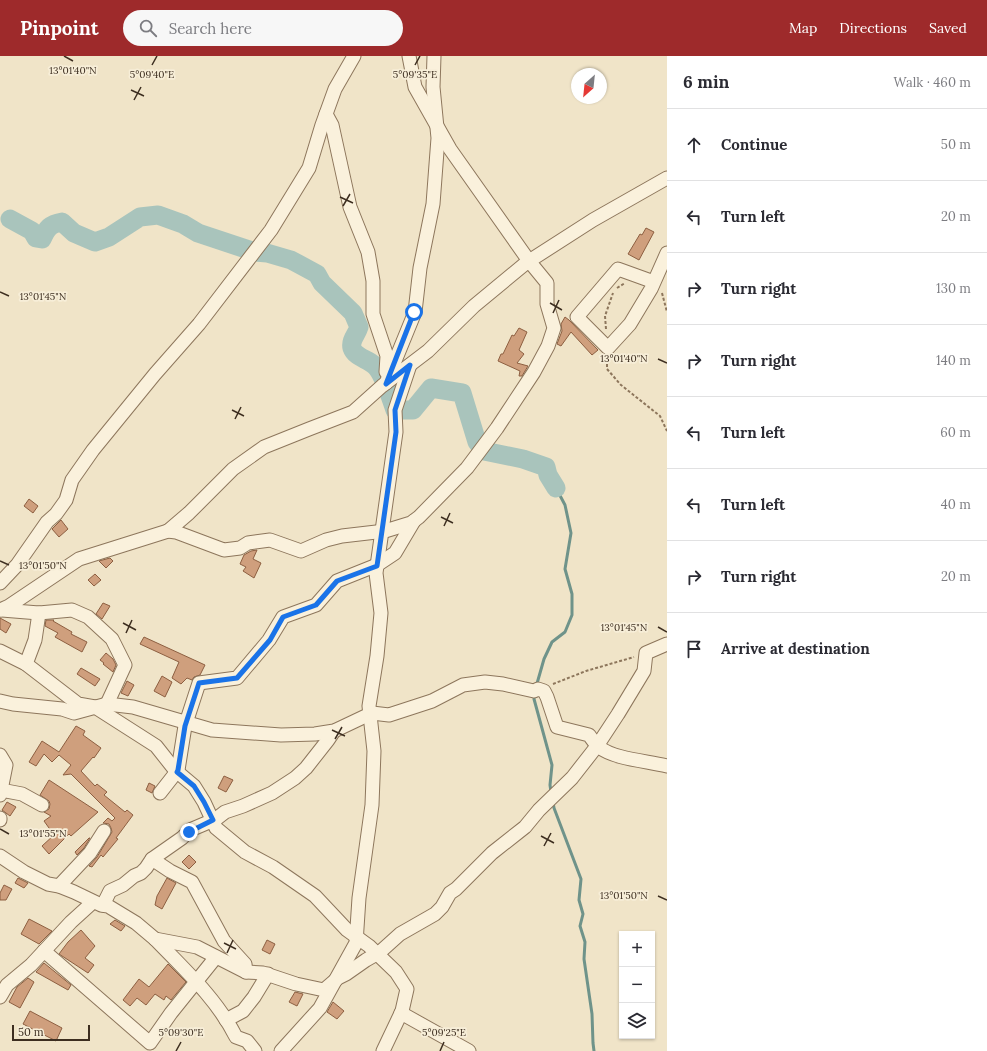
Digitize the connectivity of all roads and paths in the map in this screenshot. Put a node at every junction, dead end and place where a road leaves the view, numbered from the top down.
1 (354, 56) edge
2 (409, 56) edge
3 (434, 56) edge
4 (326, 114) junction
5 (437, 126) junction
6 (667, 178) edge
7 (667, 253) edge
8 (529, 261) junction
9 (630, 280) dead end
10 (654, 282) junction
11 (667, 312) edge
12 (608, 348) junction
13 (410, 365) junction
14 (386, 384) junction
15 (667, 430) edge
16 (414, 521) junction
17 (168, 531) junction
18 (382, 532) junction
19 (377, 566) junction
20 (0, 583) edge
21 (39, 613) junction
22 (667, 644) edge
23 (0, 651) edge
24 (646, 653) junction
25 (26, 664) junction
26 (538, 689) junction
27 (0, 701) edge
28 (101, 705) junction
29 (370, 714) junction
30 (186, 722) junction
31 (334, 731) junction
32 (597, 746) junction
33 (0, 755) edge
34 (667, 766) edge
35 (177, 772) junction
36 (1, 793) edge
37 (160, 793) dead end
38 (42, 805) dead end
39 (213, 820) junction
40 (104, 830) dead end
41 (0, 856) edge
42 (152, 859) junction
43 (58, 886) junction
44 (98, 903) junction
45 (356, 937) junction
46 (155, 938) junction
47 (44, 951) junction
48 (377, 954) junction
49 (216, 957) junction
50 (246, 972) junction
51 (268, 974) junction
52 (338, 978) junction
53 (196, 981) junction
54 (4, 982) edge
55 (0, 997) edge
56 (401, 1013) junction
57 (226, 1020) junction
58 (255, 1051) edge
59 (281, 1051) edge
60 (383, 1051) edge
61 (469, 1051) edge

1 - 4 street
2 - 5 street
3 - 5 street
4 - 14 street
4 - 20 street
5 - 8 street
5 - 14 street
6 - 8 street
7 - 10 street
8 - 13 street
8 - 16 street
9 - 12 path
10 - 11 path
10 - 12 street
10 - 12 street
12 - 15 path
13 - 14 street
13 - 18 street
14 - 17 street
16 - 18 street
16 - 19 street
17 - 18 street
17 - 21 street
18 - 19 street
19 - 29 street
19 - 30 street
21 - 25 street
21 - 28 street
22 - 24 street
23 - 25 street
24 - 26 path
24 - 32 street
25 - 28 street
26 - 29 street
26 - 32 street
27 - 28 street
28 - 30 street
28 - 35 street
29 - 31 street
29 - 45 street
30 - 31 street
30 - 35 street
31 - 39 street
32 - 34 street
32 - 48 street
33 - 36 street
35 - 37 street
35 - 39 street
36 - 38 street
39 - 42 street
39 - 45 street
40 - 43 street
41 - 43 street
42 - 44 street
42 - 50 street
43 - 44 street
44 - 46 street
44 - 47 street
45 - 48 street
45 - 52 street
46 - 49 street
46 - 53 street
47 - 53 street
47 - 54 street
48 - 52 street
48 - 56 street
49 - 50 street
49 - 53 street
50 - 51 street
51 - 52 street
51 - 57 street
52 - 59 street
53 - 57 street
54 - 55 street
56 - 60 street
56 - 61 street
57 - 58 street

